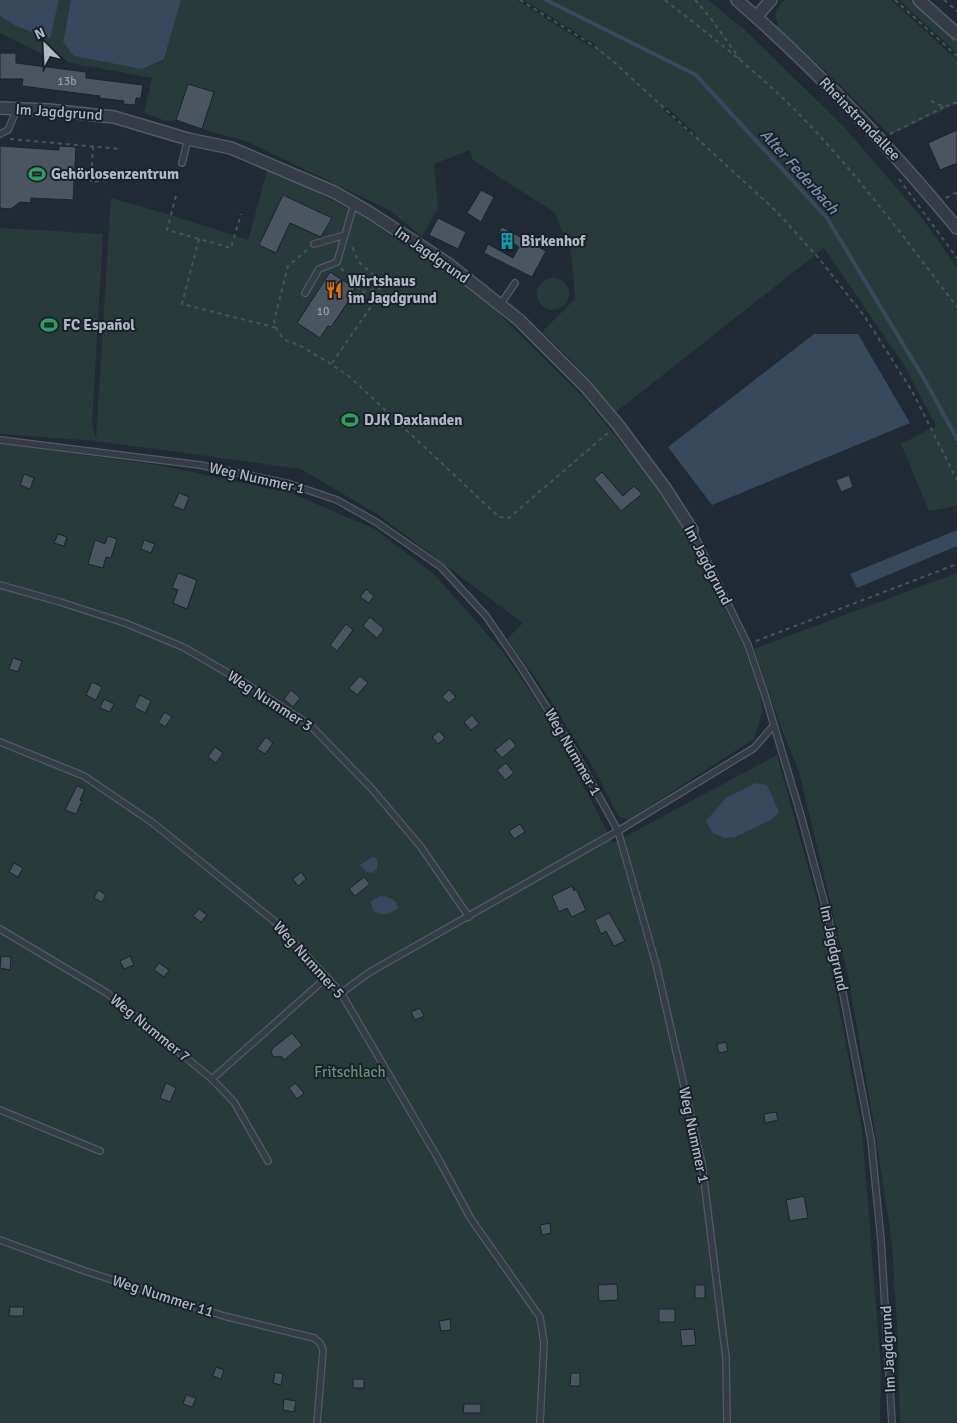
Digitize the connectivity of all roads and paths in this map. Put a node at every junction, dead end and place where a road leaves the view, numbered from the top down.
1 (520, 0) edge
2 (665, 0) edge
3 (695, 0) edge
4 (737, 0) edge
5 (771, 0) edge
6 (895, 0) edge
7 (919, 0) edge
8 (944, 0) edge
9 (957, 11) edge
10 (757, 16) junction
11 (957, 34) edge
12 (957, 56) edge
13 (742, 61) junction
14 (931, 101) dead end
15 (957, 102) edge
16 (0, 108) edge
17 (944, 108) junction
18 (17, 109) junction
19 (0, 134) edge
20 (888, 135) dead end
21 (9, 139) dead end
22 (188, 139) junction
23 (93, 146) junction
24 (121, 149) dead end
25 (182, 163) dead end
26 (115, 179) dead end
27 (898, 179) dead end
28 (176, 196) dead end
29 (354, 204) junction
30 (241, 214) dead end
31 (957, 228) edge
32 (345, 235) junction
33 (199, 239) junction
34 (314, 244) joint
35 (957, 258) edge
36 (337, 262) junction
37 (515, 282) dead end
38 (380, 288) junction
39 (305, 293) dead end
40 (500, 305) junction
41 (957, 306) edge
42 (277, 328) junction
43 (331, 364) junction
44 (618, 425) junction
45 (0, 440) edge
46 (957, 480) edge
47 (692, 530) joint
48 (957, 564) edge
49 (0, 585) edge
50 (748, 645) junction
51 (774, 725) junction
52 (0, 742) edge
53 (618, 830) junction
54 (469, 917) junction
55 (0, 929) edge
56 (327, 977) junction
57 (341, 993) junction
58 (212, 1079) junction
59 (0, 1110) edge
60 (100, 1151) dead end
61 (268, 1161) dead end
62 (0, 1240) edge
63 (316, 1423) edge
64 (540, 1423) edge
65 (727, 1423) edge
66 (892, 1423) edge

1 - 46 path
2 - 13 path
3 - 13 path
4 - 10 street, Rheinstrandallee
5 - 10 street
6 - 12 path
7 - 11 street
8 - 9 path
10 - 31 street, Rheinstrandallee
13 - 41 path
14 - 17 path
15 - 17 path
16 - 18 street, Im Jagdgrund
17 - 20 path
18 - 19 lane
18 - 22 street, Im Jagdgrund
21 - 23 path
22 - 25 lane
22 - 29 street, Im Jagdgrund
23 - 24 path
23 - 26 path
27 - 35 path
28 - 33 path
29 - 32 lane
29 - 40 street, Im Jagdgrund
30 - 33 path
32 - 34 lane
32 - 36 lane
32 - 38 path
33 - 42 path
34 - 42 path
36 - 38 path
36 - 39 lane
37 - 40 lane
38 - 43 path
40 - 44 street, Im Jagdgrund
42 - 43 path
43 - 44 path
44 - 47 street, Im Jagdgrund
45 - 53 lane, Weg Nummer 1
47 - 50 lane, Im Jagdgrund
48 - 50 path
49 - 54 lane, Weg Nummer 3
50 - 51 lane, Im Jagdgrund
51 - 53 lane
51 - 66 lane, Im Jagdgrund
52 - 56 lane, Weg Nummer 5
53 - 54 lane
53 - 65 lane, Weg Nummer 1
54 - 57 lane
55 - 58 lane, Weg Nummer 7
56 - 57 lane, Weg Nummer 5
56 - 58 lane
57 - 64 lane, Weg Nummer 5
58 - 61 lane, Weg Nummer 7
59 - 60 lane
62 - 63 lane, Weg Nummer 11

